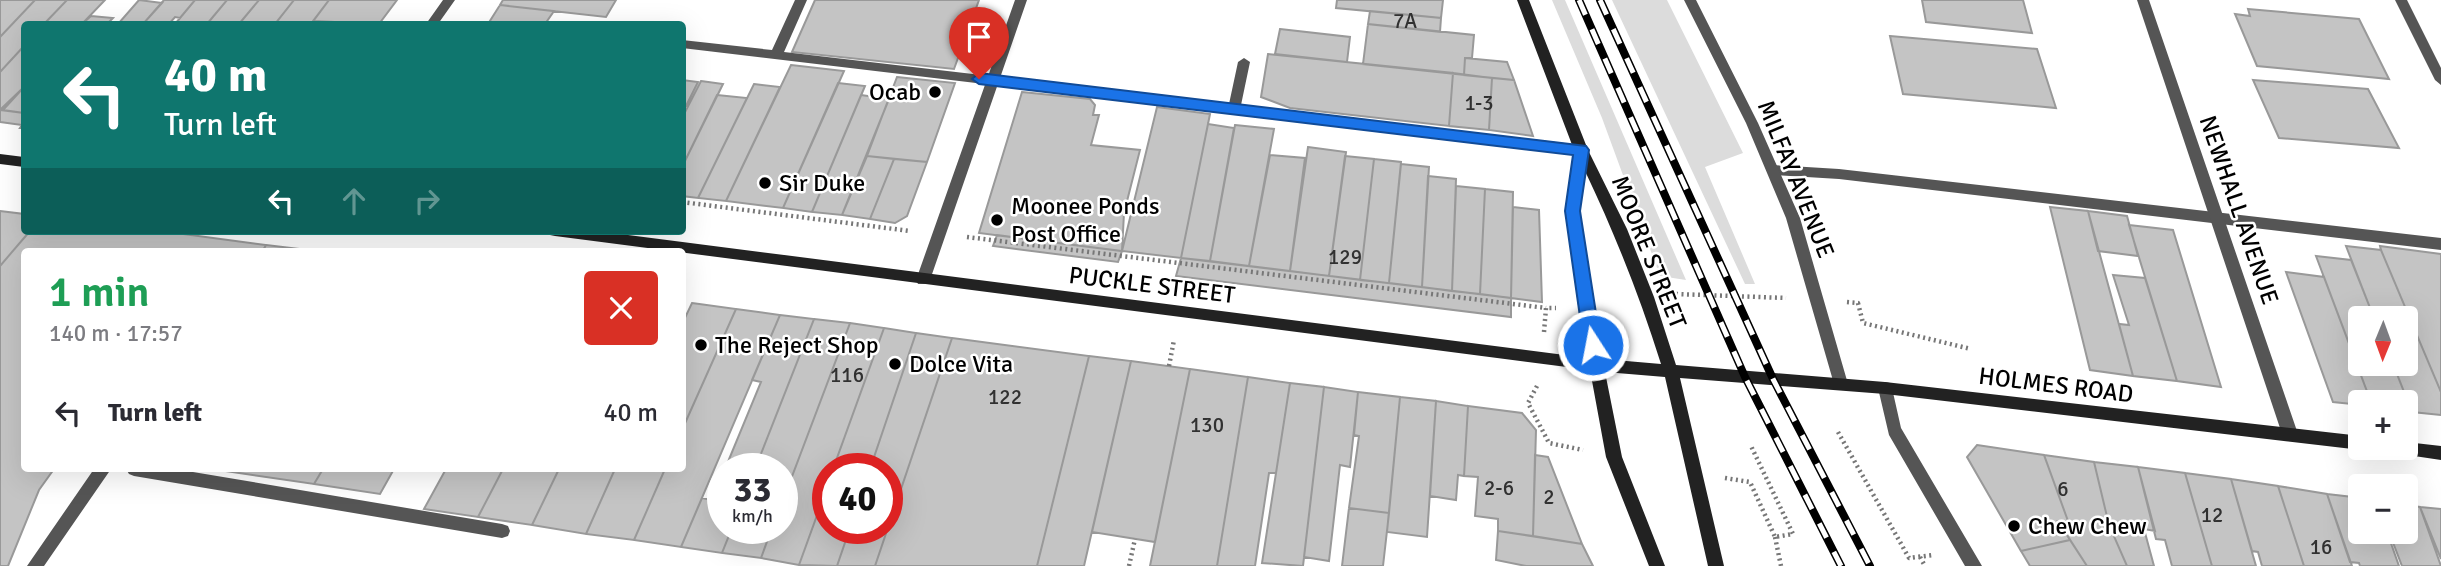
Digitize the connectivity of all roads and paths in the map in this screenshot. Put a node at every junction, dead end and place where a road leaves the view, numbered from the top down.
1 (449, 0) edge
2 (802, 0) edge
3 (1021, 0) edge
4 (1523, 0) edge
5 (1690, 0) edge
6 (2143, 0) edge
7 (2401, 0) edge
8 (434, 21) edge
9 (686, 44) edge
10 (776, 55) junction
11 (1244, 62) dead end
12 (993, 80) junction
13 (2441, 80) edge
14 (1234, 108) junction
15 (1581, 150) junction
16 (0, 159) edge
17 (21, 162) edge
18 (1773, 170) junction
19 (686, 202) edge
20 (2218, 218) junction
21 (940, 234) junction
22 (585, 235) edge
23 (2441, 244) edge
24 (683, 248) edge
25 (686, 248) edge
26 (923, 280) junction
27 (1647, 297) junction
28 (1818, 300) junction
29 (1546, 308) dead end
30 (1971, 349) dead end
31 (1596, 365) junction
32 (1671, 372) junction
33 (1745, 377) joint
34 (1841, 384) junction
35 (1885, 388) junction
36 (1838, 432) dead end
37 (2290, 434) junction
38 (2348, 441) edge
39 (1751, 446) dead end
40 (2418, 450) edge
41 (2441, 453) edge
42 (101, 472) edge
43 (152, 472) edge
44 (1749, 482) dead end
45 (502, 531) dead end
46 (1775, 537) junction
47 (1135, 539) dead end
48 (1965, 550) junction
49 (1920, 557) junction
50 (35, 566) edge
51 (1129, 566) edge
52 (1657, 566) edge
53 (1716, 566) edge
54 (1781, 566) edge
55 (1925, 566) edge
56 (1975, 566) edge

1 - 8 street
2 - 10 street
3 - 12 street
4 - 15 street, MOORE STREET
5 - 18 street, MILFAY AVENUE
6 - 20 street, NEWHALL AVENUE
7 - 13 street
9 - 10 street
10 - 12 street
11 - 14 street
12 - 14 street
12 - 21 street
14 - 15 street
15 - 27 street, MOORE STREET
15 - 31 street, MOORE STREET
16 - 17 street
18 - 20 street
18 - 28 street, MILFAY AVENUE
19 - 21 path
20 - 23 street
20 - 37 street, NEWHALL AVENUE
21 - 26 street
21 - 29 path
22 - 24 street, PUCKLE STREET
25 - 26 street, PUCKLE STREET
26 - 31 street, PUCKLE STREET
27 - 28 path
27 - 32 street, MOORE STREET
28 - 30 path
28 - 34 street, MILFAY AVENUE
31 - 32 street, PUCKLE STREET
31 - 52 street, MOORE STREET
32 - 33 street, PUCKLE STREET
32 - 53 street, MOORE STREET
33 - 34 street, HOLMES ROAD
34 - 35 street, HOLMES ROAD
35 - 37 street, HOLMES ROAD
35 - 48 street
36 - 49 path
37 - 38 street, HOLMES ROAD
39 - 46 path
40 - 41 street
42 - 50 street
43 - 45 street
44 - 46 path
46 - 54 path
47 - 51 path
48 - 49 path
48 - 56 street
49 - 55 path

